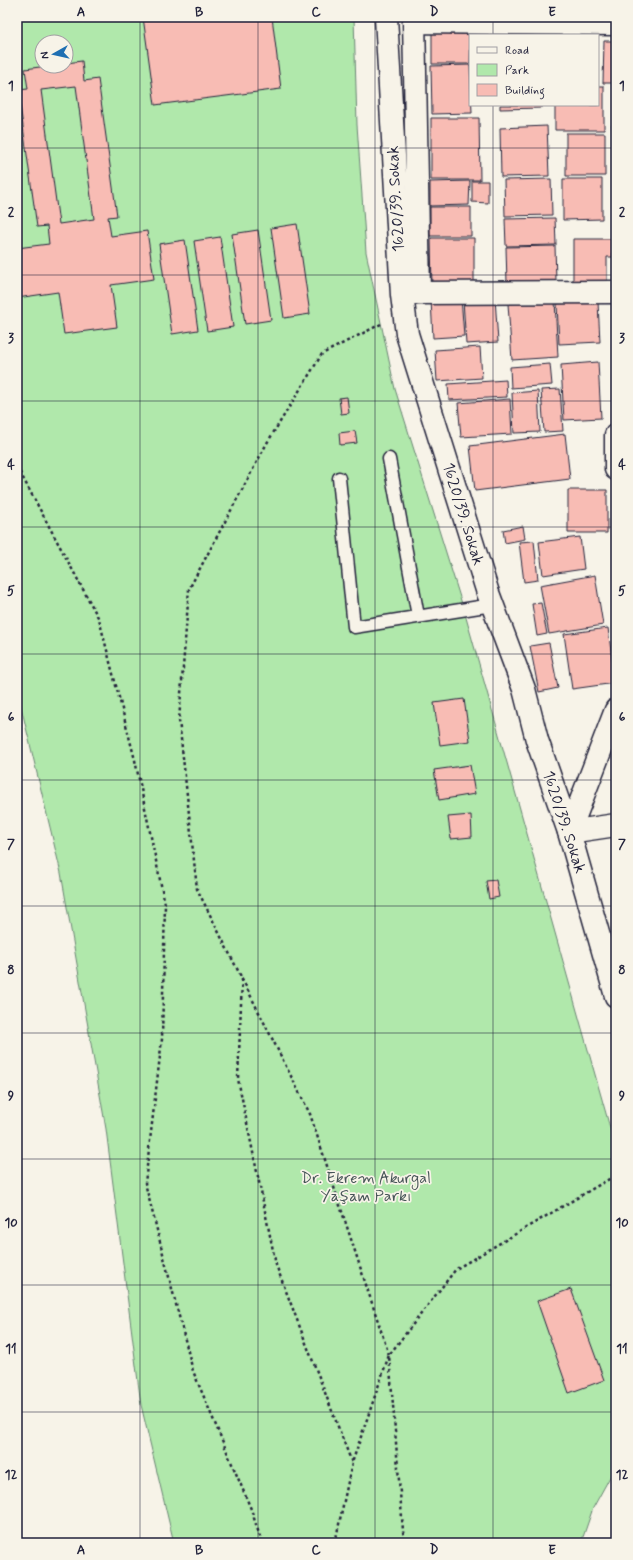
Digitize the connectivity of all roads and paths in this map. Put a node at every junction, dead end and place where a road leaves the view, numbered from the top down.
1 (386, 17) edge
2 (414, 19) edge
3 (616, 24) edge
4 (616, 292) edge
5 (410, 294) junction
6 (405, 318) junction
7 (616, 435) edge
8 (389, 459) dead end
9 (17, 466) edge
10 (616, 469) edge
11 (339, 478) dead end
12 (492, 605) junction
13 (418, 616) junction
14 (616, 710) edge
15 (616, 825) edge
16 (569, 832) junction
17 (243, 978) junction
18 (616, 996) edge
19 (616, 1174) edge
20 (389, 1355) junction
21 (352, 1463) junction
22 (262, 1543) edge
23 (335, 1543) edge
24 (404, 1543) edge

1 - 5 main road, 1620/39. Sokak
2 - 3 main road
2 - 5 main road
4 - 5 main road
5 - 6 main road, 1620/39. Sokak
6 - 12 main road, 1620/39. Sokak
6 - 17 path
7 - 10 main road
8 - 13 lane
9 - 22 path
11 - 13 lane
12 - 13 lane
12 - 16 main road, 1620/39. Sokak
14 - 16 main road
15 - 16 main road
16 - 18 main road, 1620/39. Sokak
17 - 20 path
17 - 21 path
19 - 20 path
20 - 21 path
20 - 24 path
21 - 23 path

